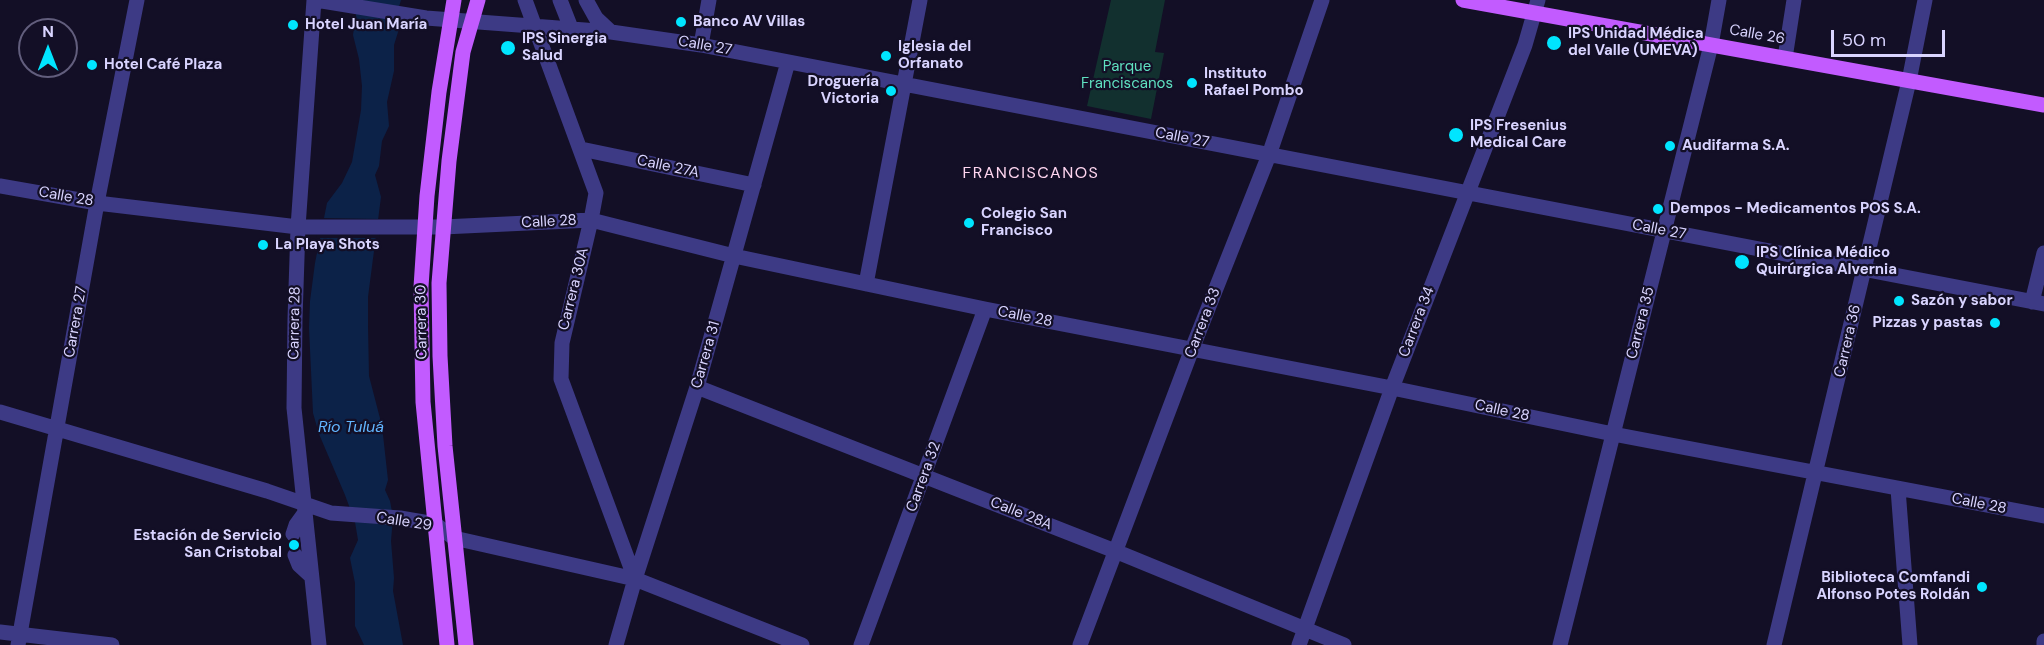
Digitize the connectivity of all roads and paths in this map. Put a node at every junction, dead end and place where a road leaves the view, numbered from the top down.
1 (137, 0) edge
2 (315, 0) edge
3 (454, 0) edge
4 (478, 0) edge
5 (525, 0) edge
6 (560, 0) edge
7 (586, 0) edge
8 (709, 0) edge
9 (920, 0) edge
10 (1322, 0) edge
11 (1463, 0) edge
12 (1719, 0) edge
13 (1794, 0) edge
14 (1925, 0) edge
15 (1536, 6) edge
16 (450, 21) junction
17 (472, 22) junction
18 (535, 26) junction
19 (571, 28) junction
20 (611, 32) junction
21 (700, 45) junction
22 (1711, 45) junction
23 (1785, 58) junction
24 (788, 62) junction
25 (1909, 81) junction
26 (904, 84) junction
27 (2044, 105) edge
28 (581, 149) junction
29 (1269, 154) junction
30 (754, 185) junction
31 (0, 186) edge
32 (1468, 193) junction
33 (97, 203) junction
34 (591, 220) junction
35 (305, 228) junction
36 (424, 228) junction
37 (443, 228) junction
38 (1665, 231) junction
39 (2044, 253) edge
40 (734, 256) junction
41 (1865, 269) junction
42 (866, 284) junction
43 (2038, 303) edge
44 (985, 309) junction
45 (1192, 349) junction
46 (697, 387) junction
47 (1392, 388) junction
48 (0, 412) edge
49 (57, 428) junction
50 (1613, 434) junction
51 (1816, 473) junction
52 (924, 476) junction
53 (1898, 489) junction
54 (304, 509) junction
55 (2044, 516) edge
56 (435, 524) junction
57 (292, 534) dead end
58 (454, 538) junction
59 (1115, 551) junction
60 (295, 555) dead end
61 (311, 576) junction
62 (635, 579) junction
63 (1304, 628) junction
64 (0, 632) edge
65 (19, 640) edge
66 (112, 645) edge
67 (320, 645) edge
68 (447, 645) edge
69 (466, 645) edge
70 (616, 645) edge
71 (802, 645) edge
72 (861, 645) edge
73 (1080, 645) edge
74 (1299, 645) edge
75 (1344, 645) edge
76 (1560, 645) edge
77 (1774, 645) edge
78 (1910, 645) edge

1 - 33 street, Carrera 27
2 - 16 street, Calle 27
2 - 35 street, Carrera 28
3 - 16 main road, Carrera 30
4 - 17 main road, Carrera 30
5 - 18 street, Carrera 30A
6 - 19 street
7 - 20 street
8 - 21 street
9 - 26 street
10 - 29 street, Carrera 33
11 - 15 main road, Calle 26
12 - 22 street, Carrera 35
13 - 23 street
14 - 25 street, Carrera 36
15 - 22 main road, Calle 26
15 - 32 street, Carrera 34
16 - 17 street, Calle 27
16 - 36 main road, Carrera 30
17 - 18 street, Calle 27
17 - 37 main road, Carrera 30
18 - 19 street, Calle 27
18 - 28 street, Carrera 30A
19 - 20 street, Calle 27
20 - 21 street, Calle 27
21 - 24 street, Calle 27
22 - 23 main road, Calle 26
22 - 38 street, Carrera 35
23 - 25 main road, Calle 26
24 - 26 street, Calle 27
24 - 30 street, Carrera 31
25 - 27 main road, Calle 26
25 - 41 street, Carrera 36
26 - 29 street, Calle 27
26 - 42 street
28 - 30 street, Calle 27A
28 - 34 street, Carrera 30A
29 - 32 street, Calle 27
29 - 45 street, Carrera 33
30 - 40 street, Carrera 31
31 - 33 street, Calle 28
32 - 38 street, Calle 27
32 - 47 street, Carrera 34
33 - 35 street, Calle 28
33 - 49 street, Carrera 27
34 - 37 street, Calle 28
34 - 40 street, Calle 28
34 - 62 street, Carrera 30A
35 - 36 street, Calle 28
35 - 54 street, Carrera 28
36 - 37 street, Calle 28
36 - 56 main road, Carrera 30
37 - 58 main road, Carrera 30
38 - 41 street, Calle 27
38 - 50 street, Carrera 35
39 - 43 street
40 - 42 street, Calle 28
40 - 46 street, Carrera 31
41 - 43 street, Calle 27
41 - 51 street, Carrera 36
42 - 44 street, Calle 28
44 - 45 street, Calle 28
44 - 52 street, Carrera 32
45 - 47 street, Calle 28
45 - 59 street, Carrera 33
46 - 52 street, Calle 28A
46 - 62 street, Carrera 31
47 - 50 street, Calle 28
47 - 63 street, Carrera 34
48 - 49 street, Calle 29
49 - 54 street, Calle 29
49 - 65 street, Carrera 27
50 - 51 street, Calle 28
50 - 76 street, Carrera 35
51 - 53 street, Calle 28
51 - 77 street, Carrera 36
52 - 59 street, Calle 28A
52 - 72 street, Carrera 32
53 - 55 street, Calle 28
53 - 78 street
54 - 56 street, Calle 29
54 - 57 street
54 - 61 street, Carrera 28
56 - 58 street, Calle 29
56 - 68 main road, Carrera 30
58 - 62 street, Calle 29
58 - 69 main road, Carrera 30
59 - 63 street, Calle 28A
59 - 73 street, Carrera 33
60 - 61 street
61 - 67 street, Carrera 28
62 - 70 street, Carrera 31
62 - 71 street, Calle 29
63 - 74 street, Carrera 34
63 - 75 street, Calle 28A
64 - 65 street
65 - 66 street

